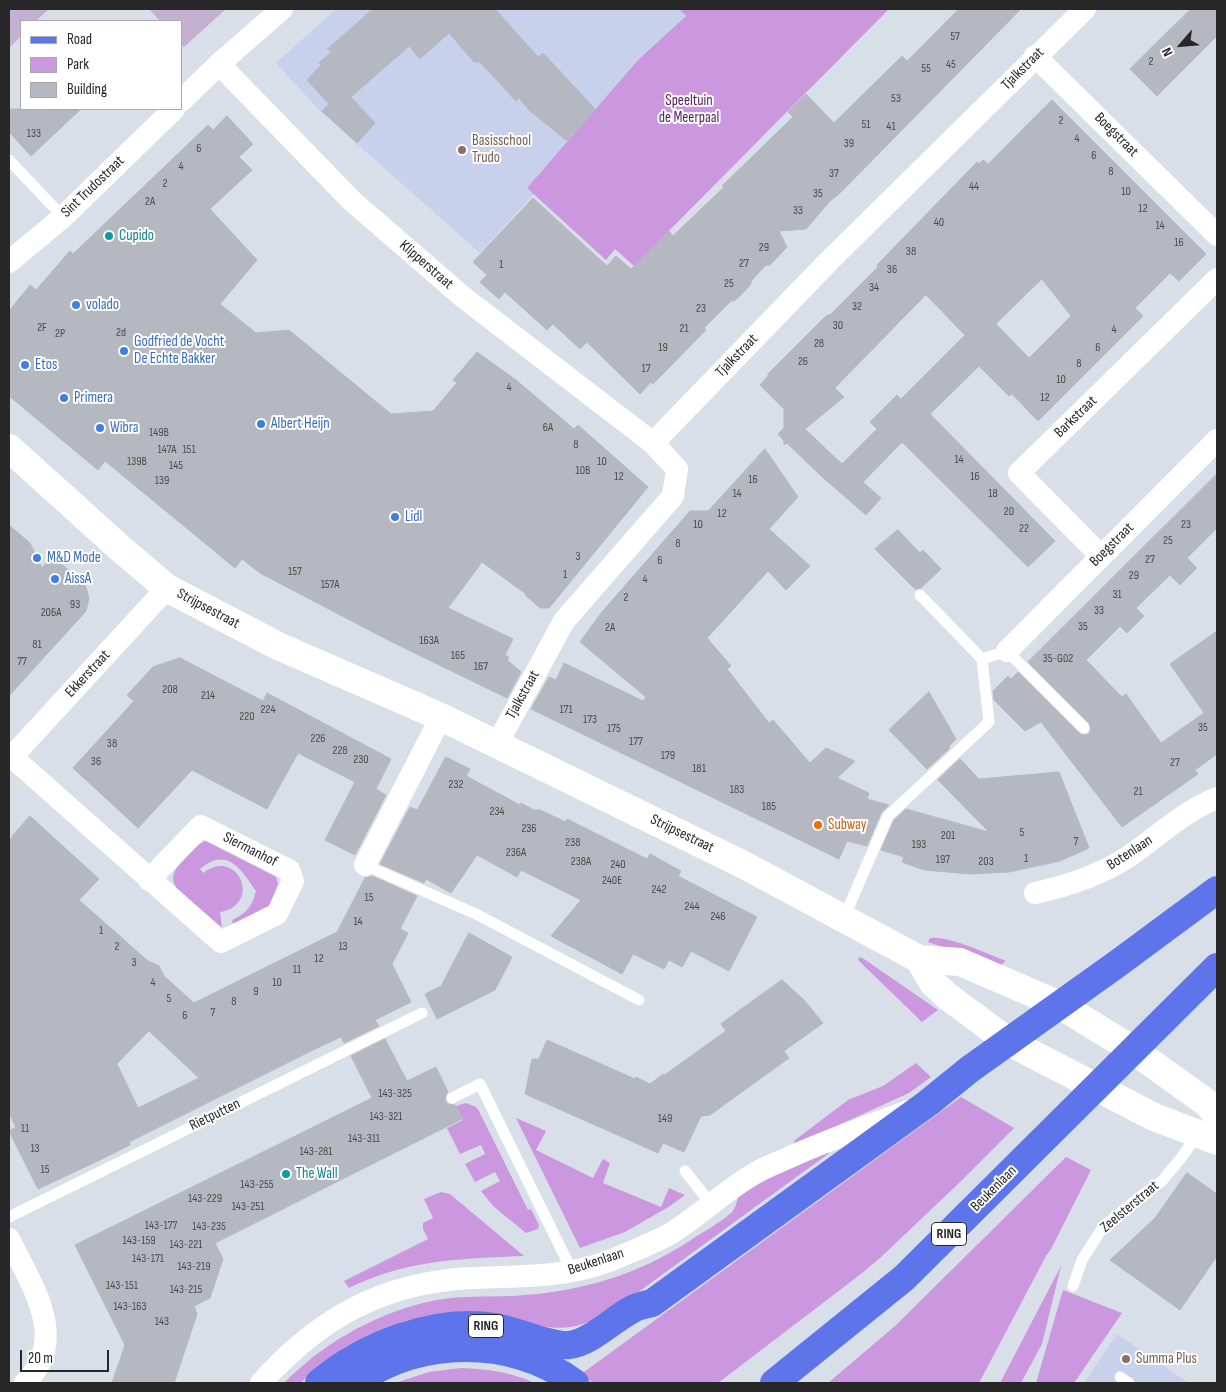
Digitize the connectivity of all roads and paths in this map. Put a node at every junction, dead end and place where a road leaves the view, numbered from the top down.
1 (282, 9) edge
2 (1085, 9) edge
3 (1036, 56) junction
4 (219, 64) junction
5 (182, 100) edge
6 (173, 110) edge
7 (9, 160) edge
8 (63, 217) junction
9 (1217, 235) edge
10 (9, 262) edge
11 (1217, 279) edge
12 (1217, 440) edge
13 (653, 443) junction
14 (9, 448) edge
15 (1101, 556) junction
16 (168, 588) junction
17 (920, 595) dead end
18 (1007, 651) junction
19 (982, 659) junction
20 (441, 717) junction
21 (1084, 728) dead end
22 (497, 744) junction
23 (10, 759) edge
24 (1217, 798) edge
25 (365, 865) joint
26 (149, 880) junction
27 (1217, 890) edge
28 (1035, 893) dead end
29 (843, 920) junction
30 (919, 959) junction
31 (1217, 967) edge
32 (1205, 986) edge
33 (639, 1000) dead end
34 (1060, 1005) junction
35 (422, 1013) dead end
36 (1009, 1042) junction
37 (1133, 1050) junction
38 (1096, 1088) junction
39 (452, 1098) dead end
40 (928, 1103) junction
41 (1209, 1124) edge
42 (686, 1171) dead end
43 (711, 1204) junction
44 (9, 1217) edge
45 (9, 1239) edge
46 (572, 1270) junction
47 (1074, 1286) dead end
48 (652, 1303) junction
49 (570, 1379) edge
50 (25, 1383) edge
51 (260, 1383) edge
52 (319, 1383) edge
53 (355, 1383) edge
54 (774, 1383) edge

1 - 4 street
2 - 3 street, Tjalkstraat
3 - 9 street, Boegstraat
3 - 13 street, Tjalkstraat
4 - 5 street
4 - 13 street, Klipperstraat
6 - 8 street, Sint Trudostraat
7 - 8 lane
8 - 10 street, Sint Trudostraat
11 - 15 street, Barkstraat
12 - 15 street, Boegstraat
13 - 22 street, Tjalkstraat
14 - 16 street, Strijpsestraat
15 - 18 street, Boegstraat
16 - 20 street, Strijpsestraat
16 - 23 street, Ekkerstraat
17 - 19 lane
18 - 19 lane
18 - 21 lane
19 - 29 lane
20 - 22 street, Strijpsestraat
20 - 25 street
22 - 29 street, Strijpsestraat
23 - 26 street, Siermanhof
24 - 28 street, Botenlaan
25 - 33 lane
26 - 26 street, Siermanhof
27 - 34 main road, RING
29 - 30 street, Strijpsestraat
30 - 34 street, Strijpsestraat
30 - 36 street
31 - 32 main road, RING
32 - 37 main road, RING
34 - 36 main road, RING
34 - 37 street, Strijpsestraat
35 - 44 lane, Rietputten
36 - 38 street
36 - 40 main road, Beukenlaan / RING
37 - 38 main road, RING
37 - 41 street
38 - 41 street
38 - 54 main road, Beukenlaan / RING
39 - 46 lane
40 - 43 street, Beukenlaan
40 - 48 main road, Beukenlaan / RING
41 - 47 lane, Zeelsterstraat
42 - 43 lane
43 - 46 street, Beukenlaan
45 - 50 street
46 - 51 street, Beukenlaan
48 - 49 main road, Beukenlaan / RING
48 - 52 main road, Beukenlaan / RING
49 - 53 main road, RING

